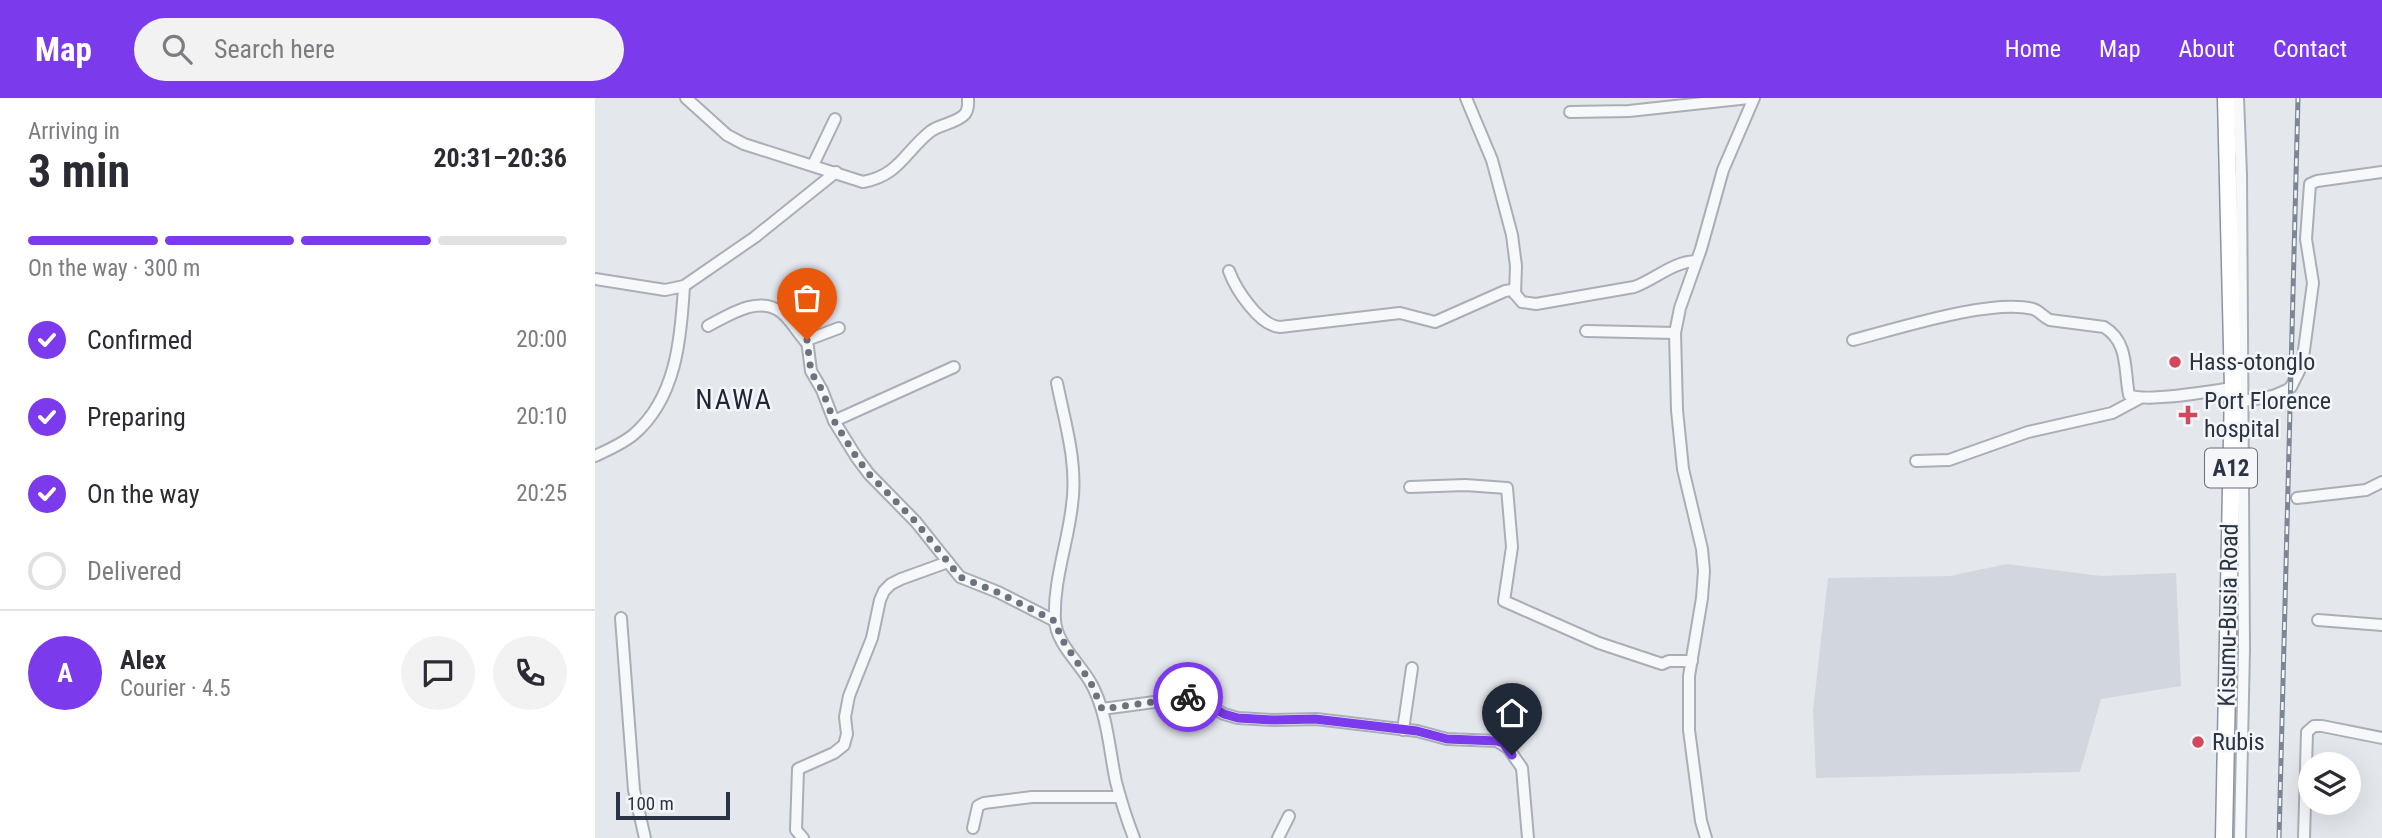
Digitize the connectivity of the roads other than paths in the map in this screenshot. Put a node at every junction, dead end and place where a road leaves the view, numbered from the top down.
1 (686, 98) edge
2 (968, 98) edge
3 (1466, 98) edge
4 (1752, 98) edge
5 (2226, 98) edge
6 (2238, 98) edge
7 (1570, 112) dead end
8 (835, 118) dead end
9 (813, 164) junction
10 (836, 172) junction
11 (2382, 172) edge
12 (1696, 261) junction
13 (1229, 271) dead end
14 (595, 279) edge
15 (684, 286) junction
16 (1515, 294) junction
17 (708, 326) dead end
18 (839, 328) dead end
19 (1586, 331) dead end
20 (1675, 332) junction
21 (1853, 340) dead end
22 (806, 342) junction
23 (954, 367) dead end
24 (1057, 383) dead end
25 (2238, 395) junction
26 (2140, 398) junction
27 (834, 421) junction
28 (595, 456) edge
29 (1916, 461) dead end
30 (2382, 483) edge
31 (1410, 487) dead end
32 (2297, 498) dead end
33 (948, 562) junction
34 (621, 618) dead end
35 (2318, 620) dead end
36 (1055, 621) junction
37 (2382, 625) edge
38 (1692, 661) junction
39 (1412, 668) dead end
40 (1102, 709) junction
41 (1403, 730) junction
42 (2382, 738) edge
43 (1120, 797) junction
44 (1289, 816) dead end
45 (973, 828) dead end
46 (645, 838) edge
47 (803, 838) edge
48 (1134, 838) edge
49 (1278, 838) edge
50 (1528, 838) edge
51 (1706, 838) edge
52 (2224, 838) edge
53 (2240, 838) edge
54 (2304, 838) edge

1 - 9 street
2 - 10 street
3 - 16 street
4 - 7 street
4 - 12 street
5 - 25 highway, Kisumu-Busia Road / A12
6 - 25 street
8 - 9 street
9 - 10 street
10 - 15 street
11 - 25 street
12 - 16 street
12 - 20 street
13 - 16 street
14 - 15 street
15 - 28 street
17 - 22 street
18 - 22 street
19 - 20 street
20 - 38 street
21 - 26 street
22 - 27 street
23 - 27 street
24 - 36 street
25 - 26 street
25 - 52 highway, Kisumu-Busia Road / A12
25 - 53 street
26 - 29 street
27 - 33 street
30 - 32 street
31 - 38 street
33 - 36 street
33 - 47 street
34 - 46 street
35 - 37 street
36 - 40 street
38 - 51 street
39 - 41 street
40 - 41 street
40 - 43 street
41 - 50 street
42 - 54 street
43 - 45 street
43 - 48 street
44 - 49 street

